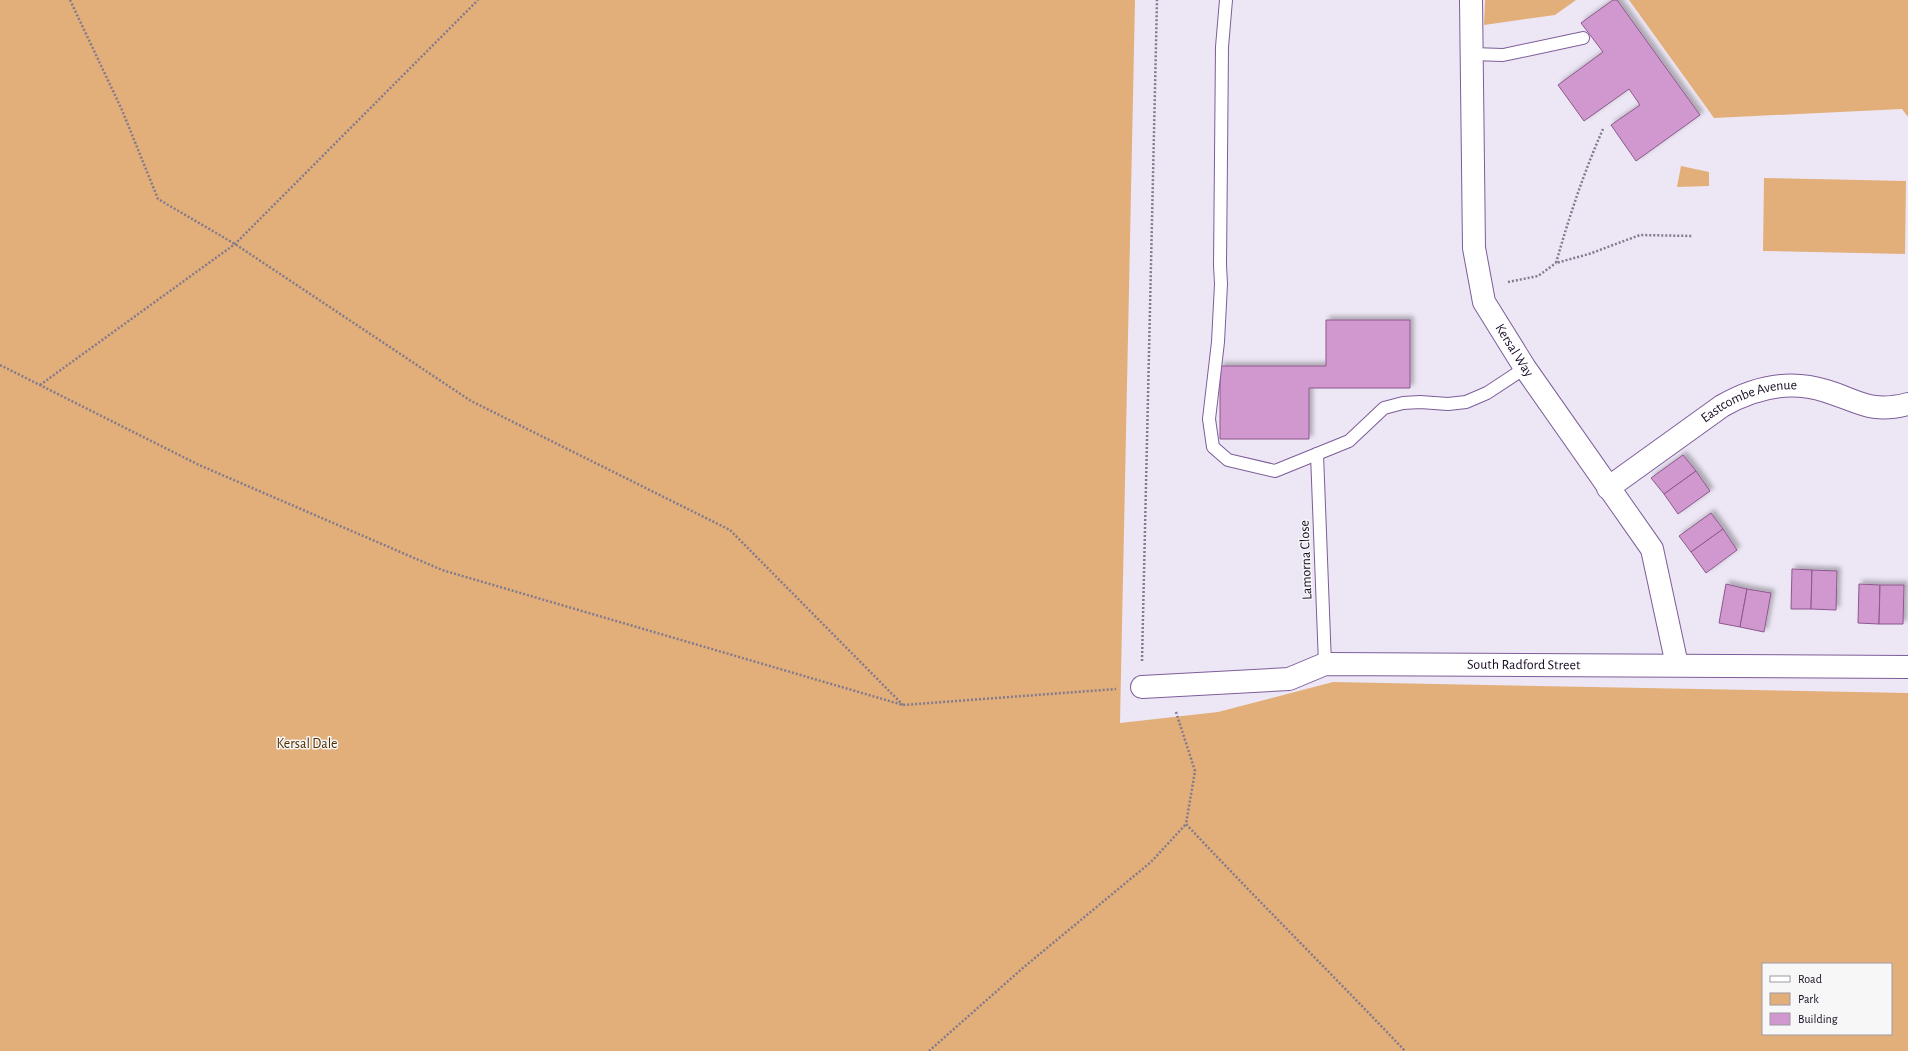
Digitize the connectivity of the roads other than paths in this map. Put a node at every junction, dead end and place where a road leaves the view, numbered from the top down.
1 (1226, 0) edge
2 (1471, 0) edge
3 (1583, 38) dead end
4 (1472, 54) junction
5 (1525, 368) junction
6 (1908, 404) edge
7 (1318, 454) junction
8 (1608, 488) junction
9 (1325, 664) junction
10 (1677, 665) junction
11 (1908, 668) edge
12 (1142, 687) road end

1 - 7 lane
2 - 4 street, Kersal Way
3 - 4 lane
4 - 5 street, Kersal Way
5 - 7 lane
5 - 8 street, Kersal Way
6 - 8 street, Eastcombe Avenue
7 - 9 lane, Lamorna Close
8 - 10 street, Kersal Way
9 - 10 street, South Radford Street
9 - 12 street, South Radford Street
10 - 11 street, South Radford Street

